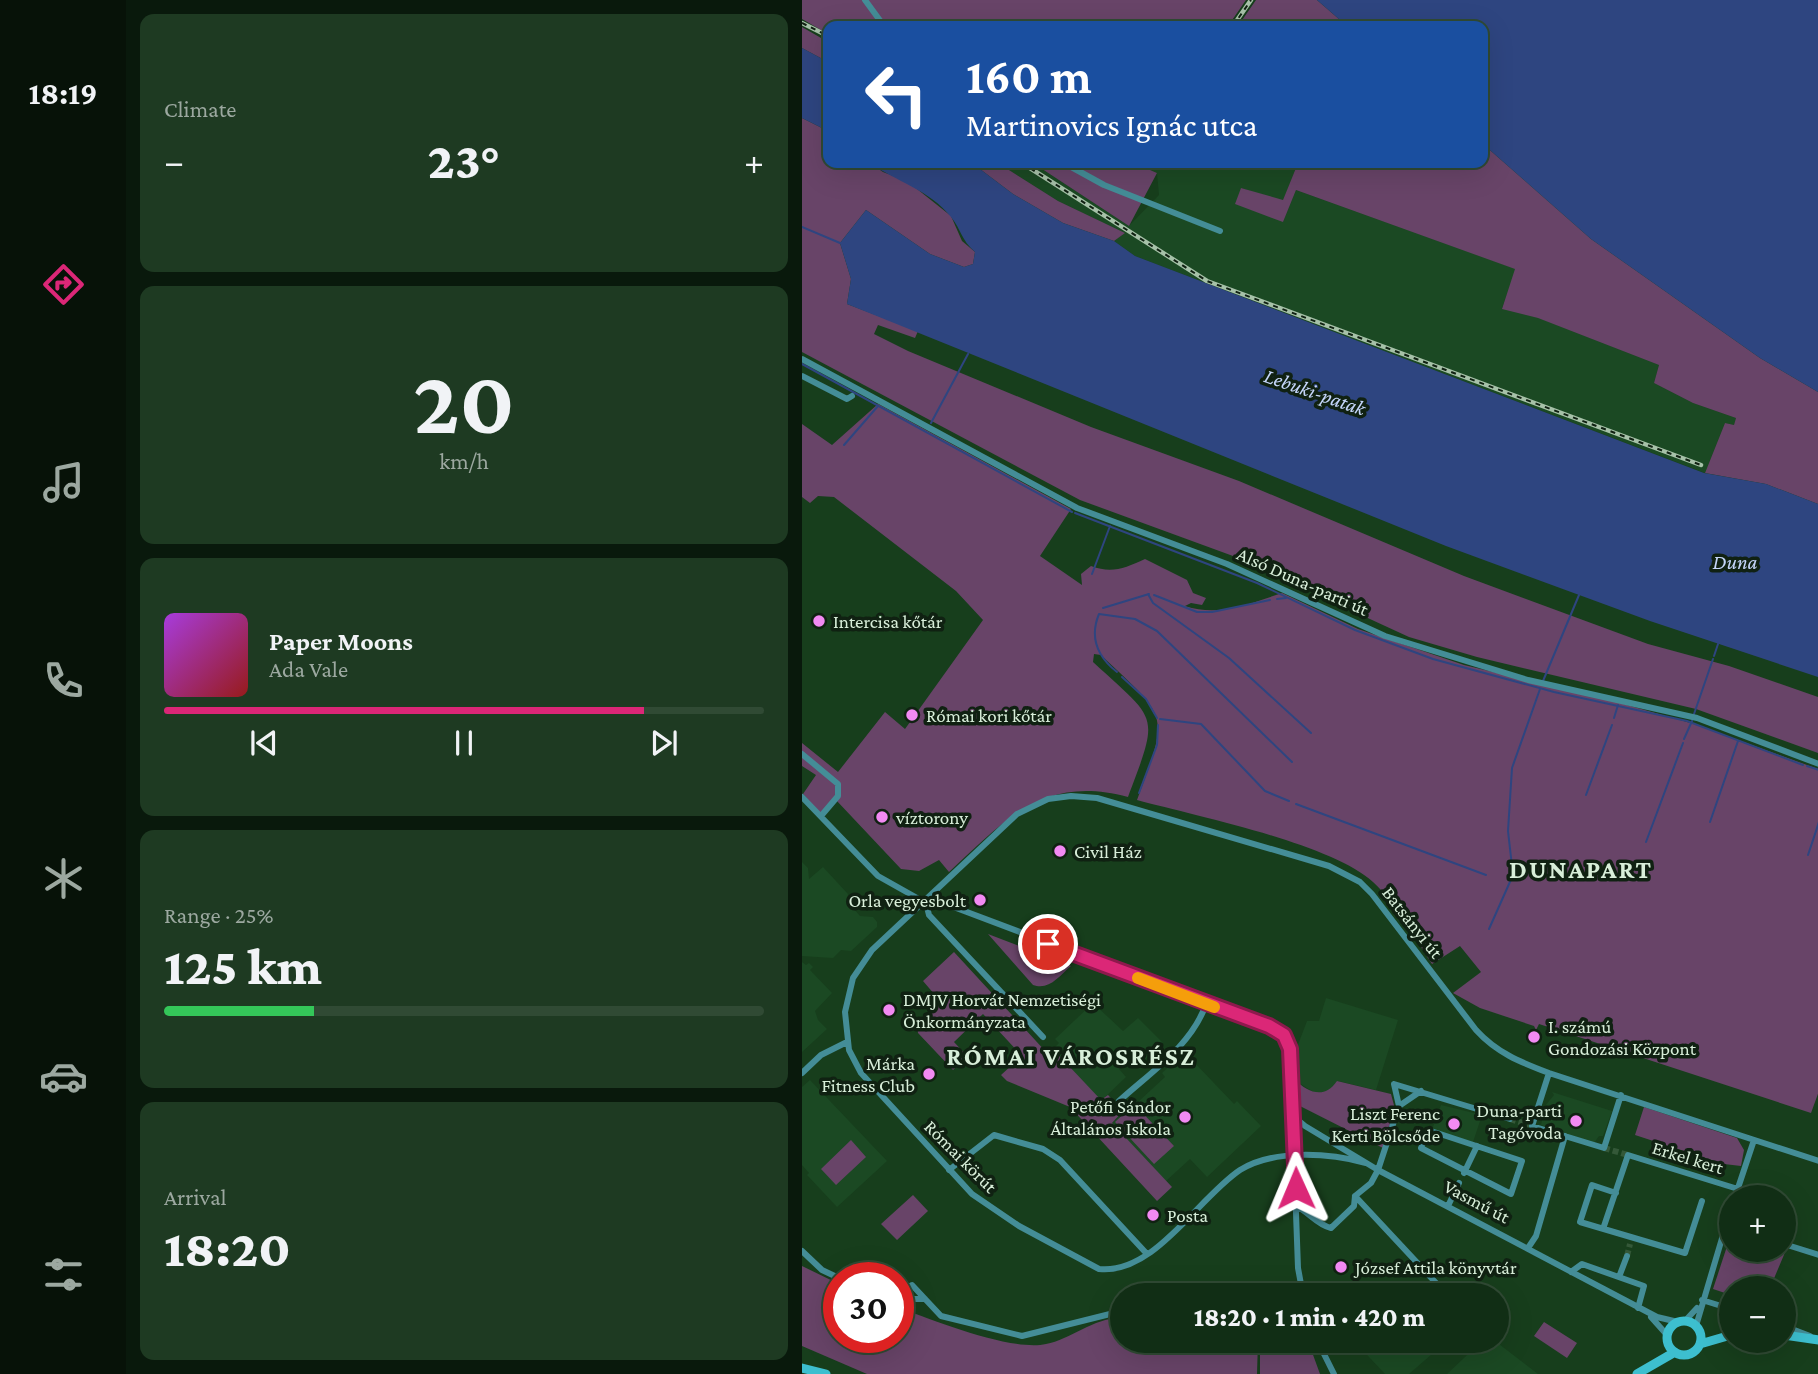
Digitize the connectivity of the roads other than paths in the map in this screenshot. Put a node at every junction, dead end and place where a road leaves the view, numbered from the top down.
1 (865, 0) edge
2 (880, 21) edge
3 (1073, 168) edge
4 (1220, 231) dead end
5 (802, 359) edge
6 (802, 376) edge
7 (852, 396) dead end
8 (802, 754) edge
9 (1819, 764) edge
10 (802, 797) edge
11 (821, 817) junction
12 (944, 883) junction
13 (926, 903) junction
14 (943, 903) junction
15 (1206, 1004) junction
16 (1043, 1037) dead end
17 (847, 1042) junction
18 (802, 1073) edge
19 (1549, 1073) junction
20 (1421, 1091) junction
21 (1621, 1096) junction
22 (1119, 1101) dead end
23 (1399, 1106) junction
24 (1293, 1116) junction
25 (1510, 1119) tunnel mouth
26 (1565, 1136) junction
27 (1754, 1140) junction
28 (1477, 1146) junction
29 (1296, 1157) junction
30 (1819, 1161) edge
31 (1366, 1163) junction
32 (950, 1170) junction
33 (1378, 1170) junction
34 (1464, 1172) junction
35 (1459, 1183) dead end
36 (1725, 1185) edge
37 (1739, 1185) edge
38 (1616, 1193) junction
39 (1355, 1196) junction
40 (1702, 1201) dead end
41 (1296, 1206) junction
42 (1448, 1206) junction
43 (1604, 1229) junction
44 (1528, 1248) junction
45 (1796, 1249) edge
46 (802, 1251) edge
47 (1719, 1252) edge
48 (1147, 1254) junction
49 (1819, 1255) edge
50 (1627, 1256) tunnel mouth
51 (823, 1268) edge
52 (1571, 1272) junction
53 (1619, 1277) junction
54 (1301, 1283) edge
55 (1436, 1283) edge
56 (914, 1287) edge
57 (914, 1298) edge
58 (925, 1299) junction
59 (1702, 1300) junction
60 (1719, 1305) edge
61 (1638, 1308) junction
62 (1110, 1314) edge
63 (1681, 1322) junction
64 (1697, 1327) junction
65 (1796, 1331) edge
66 (1719, 1332) edge
67 (1796, 1337) edge
68 (1719, 1338) edge
69 (1668, 1339) junction
70 (1819, 1340) edge
71 (1700, 1344) junction
72 (1675, 1352) junction
73 (1324, 1353) edge
74 (1653, 1365) junction
75 (802, 1368) edge
76 (826, 1374) edge
77 (1334, 1374) edge
78 (1637, 1374) edge

1 - 2 street
3 - 4 street
5 - 9 street, Alsó Duna-parti út
6 - 7 street
8 - 11 street
10 - 11 street
11 - 13 street
12 - 13 street, Batsányi út
12 - 14 street
12 - 19 street, Batsányi út
13 - 14 street
13 - 16 street
13 - 17 street, Római körút
14 - 15 street
15 - 22 street
15 - 24 street
17 - 18 street
17 - 32 street, Római körút
19 - 21 street, Batsányi út
19 - 26 street
20 - 23 street
20 - 23 street
20 - 25 street
21 - 26 street
21 - 27 street, Batsányi út
23 - 33 street
24 - 29 street
24 - 31 street, Vasmű út
26 - 44 street
27 - 30 street, Batsányi út
27 - 37 street, Erkel kert
28 - 34 street
28 - 34 street
28 - 34 street
29 - 31 street, Vasmű út
29 - 41 street
29 - 48 street, Római körút
31 - 33 street, Vasmű út
32 - 48 street, Római körút
32 - 48 street
33 - 39 street
33 - 42 street, Vasmű út
35 - 42 street
36 - 38 street, Erkel kert
38 - 43 street, Erkel kert
38 - 43 street, Erkel kert
39 - 41 street
39 - 55 street
40 - 43 street, Erkel kert
41 - 54 street
42 - 44 street, Vasmű út
44 - 52 street, Vasmű út
45 - 49 street
46 - 51 street
47 - 59 street
50 - 53 street
52 - 53 street
52 - 61 street, Vasmű út
53 - 61 street
56 - 58 street
57 - 58 street
58 - 62 street
59 - 60 street
59 - 63 street
59 - 64 street
61 - 63 street, Vasmű út
61 - 69 street, Vasmű út
63 - 64 street
63 - 69 street
64 - 66 street
64 - 71 street
65 - 70 street
67 - 70 street
68 - 71 street
69 - 72 street
69 - 74 street
71 - 72 street
72 - 74 street
73 - 77 street
74 - 78 street
75 - 76 street

